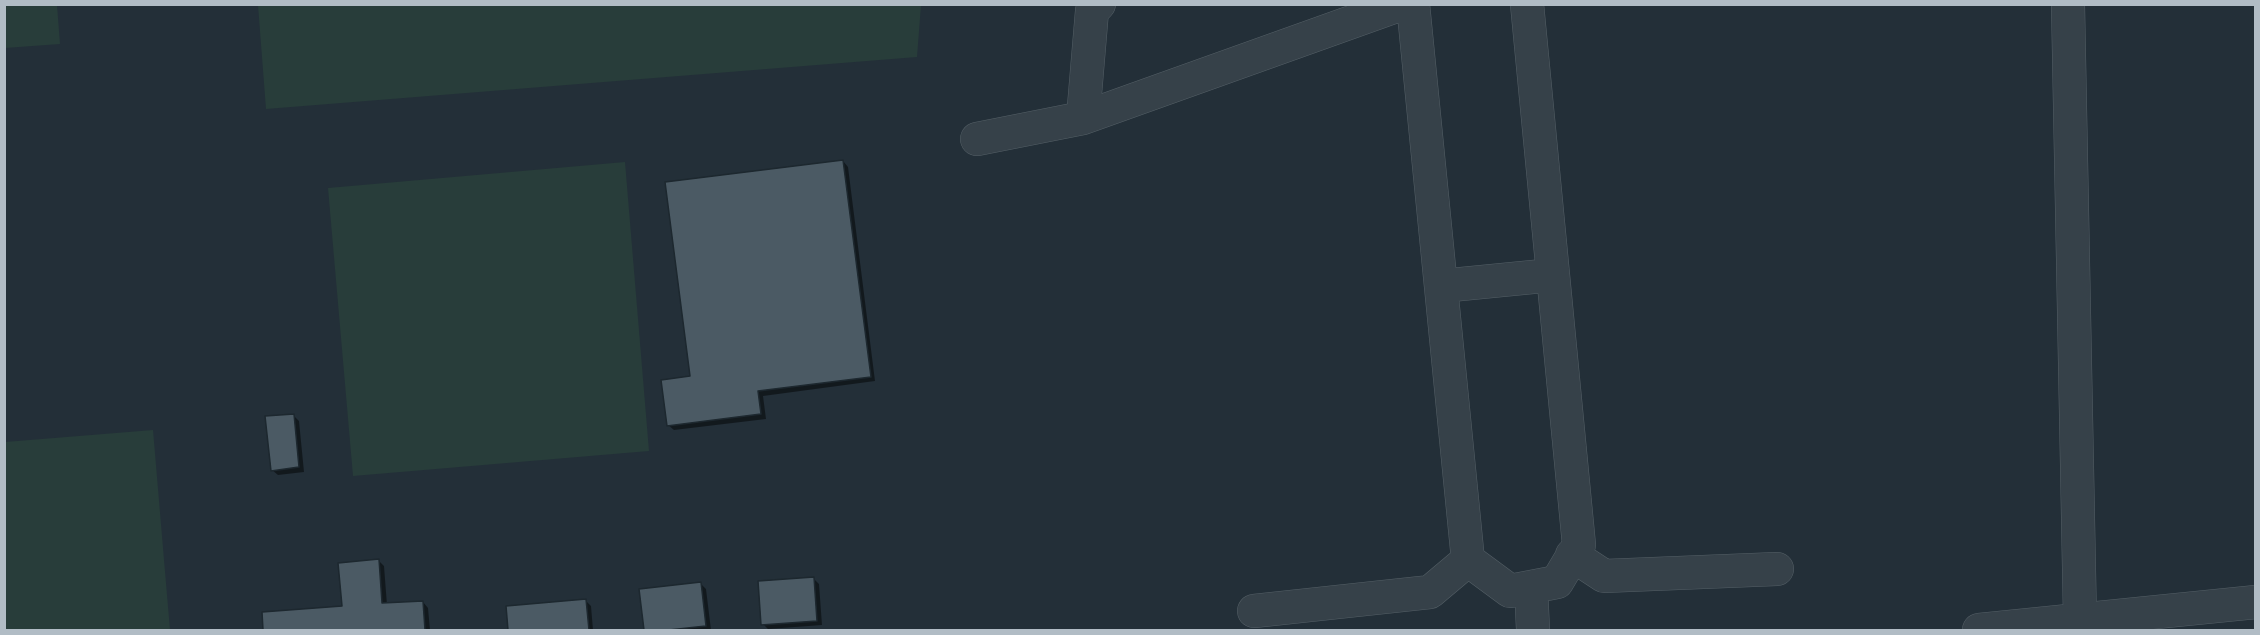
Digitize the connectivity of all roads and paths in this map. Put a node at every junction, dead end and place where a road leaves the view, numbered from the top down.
1 (1099, 4) edge
2 (1402, 4) edge
3 (1413, 4) edge
4 (1527, 4) edge
5 (2068, 4) edge
6 (1083, 117) junction
7 (977, 139) dead end
8 (1553, 275) junction
9 (1441, 286) junction
10 (1572, 555) junction
11 (1468, 560) junction
12 (1777, 569) dead end
13 (1531, 587) junction
14 (2256, 602) edge
15 (1254, 611) dead end
16 (2080, 620) junction
17 (1533, 630) edge
18 (1979, 630) edge

1 - 6 street
2 - 6 street
3 - 9 street
4 - 8 street
5 - 16 street
6 - 7 street
8 - 9 street
8 - 10 street
9 - 11 street
10 - 12 street
10 - 13 street
11 - 13 street
11 - 15 street
13 - 17 street
14 - 16 street
16 - 18 street

